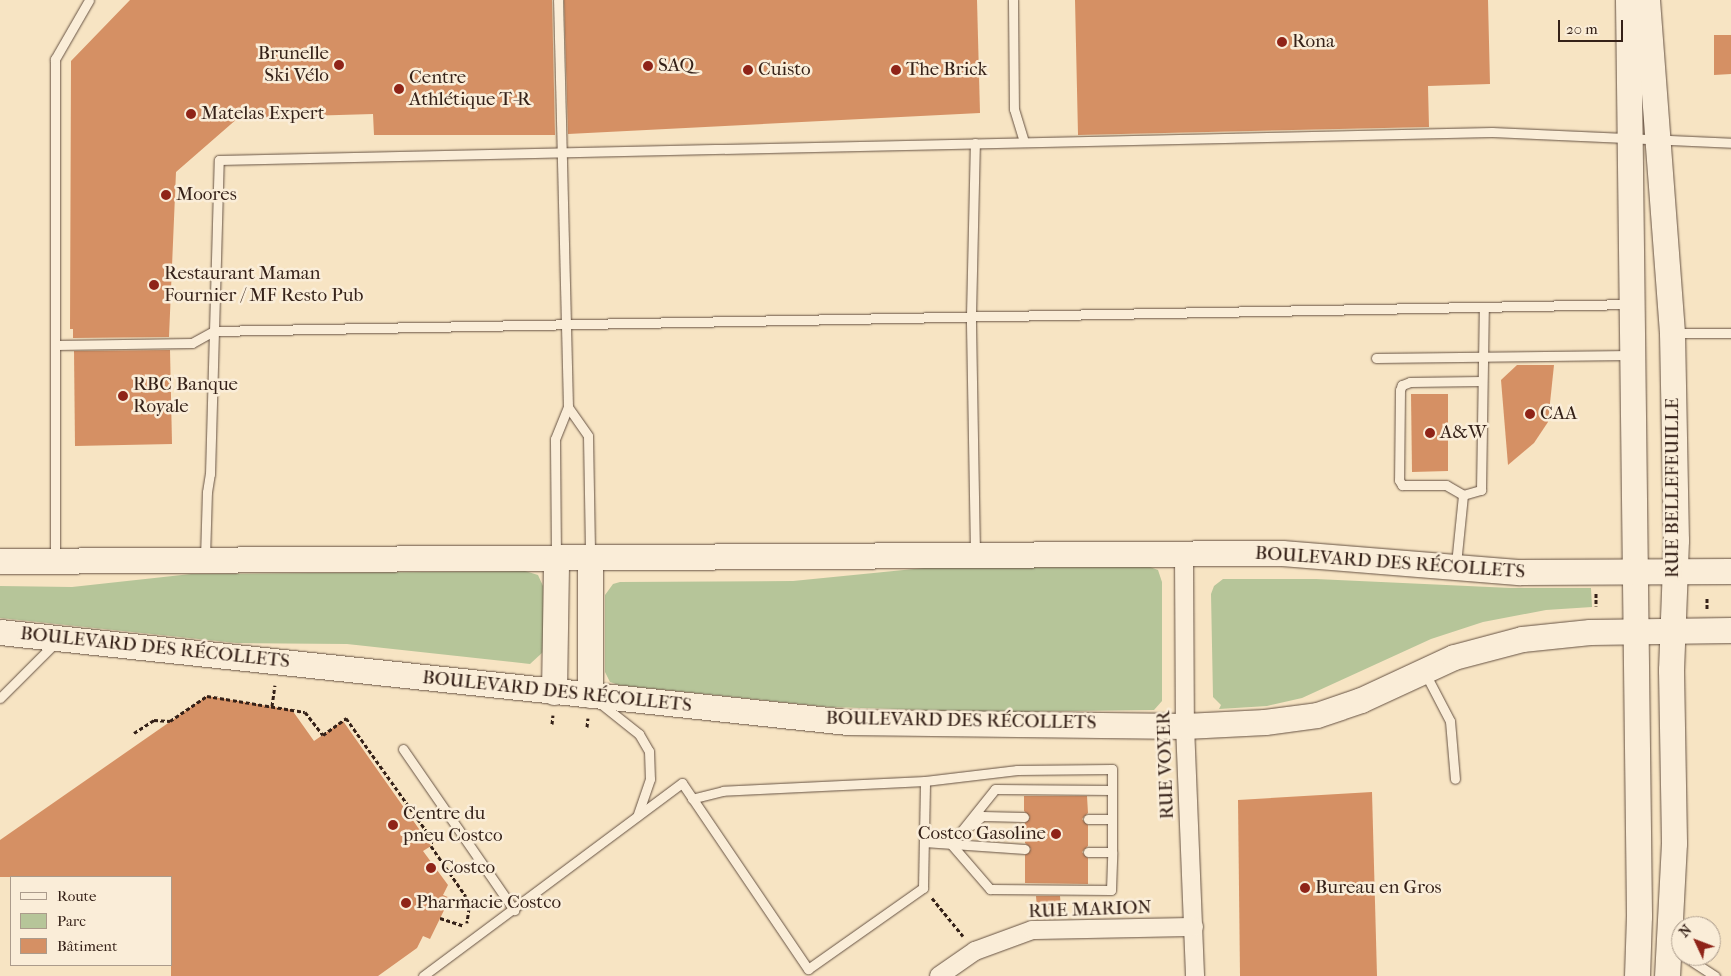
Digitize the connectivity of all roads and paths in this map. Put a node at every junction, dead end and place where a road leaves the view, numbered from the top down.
1 (89, 0) edge
2 (558, 0) edge
3 (1013, 0) edge
4 (1628, 0) edge
5 (1648, 0) edge
6 (1629, 137) junction
7 (1658, 139) junction
8 (1024, 142) junction
9 (975, 143) junction
10 (1731, 143) edge
11 (563, 153) junction
12 (1633, 304) junction
13 (1484, 307) junction
14 (971, 315) junction
15 (567, 324) junction
16 (214, 331) junction
17 (1672, 333) junction
18 (1731, 333) edge
19 (56, 345) junction
20 (1485, 355) junction
21 (1631, 355) junction
22 (1376, 358) dead end
23 (1482, 381) junction
24 (568, 408) junction
25 (1463, 495) junction
26 (1184, 553) junction
27 (974, 554) junction
28 (556, 558) junction
29 (590, 558) junction
30 (205, 560) junction
31 (0, 561) edge
32 (56, 561) junction
33 (1456, 569) junction
34 (1731, 571) edge
35 (1675, 572) junction
36 (1634, 573) junction
37 (1636, 630) junction
38 (1672, 630) junction
39 (1731, 630) edge
40 (0, 632) edge
41 (60, 638) junction
42 (1424, 671) junction
43 (276, 678) dead end
44 (554, 692) junction
45 (590, 695) junction
46 (0, 698) edge
47 (272, 706) junction
48 (1185, 726) junction
49 (134, 733) dead end
50 (403, 749) dead end
51 (1455, 779) dead end
52 (925, 781) junction
53 (1112, 790) junction
54 (692, 799) junction
55 (637, 816) junction
56 (1024, 817) dead end
57 (1088, 819) dead end
58 (1112, 819) junction
59 (924, 842) junction
60 (951, 844) junction
61 (1025, 849) dead end
62 (1088, 852) dead end
63 (1112, 852) junction
64 (468, 888) dead end
65 (923, 888) junction
66 (463, 892) junction
67 (514, 910) junction
68 (1677, 916) edge
69 (440, 918) dead end
70 (465, 926) junction
71 (1194, 927) junction
72 (462, 932) dead end
73 (975, 951) junction
74 (1699, 966) edge
75 (810, 972) edge
76 (424, 976) edge
77 (939, 976) edge
78 (1195, 976) edge
79 (1637, 976) edge
80 (1715, 976) edge

1 - 19 lane
2 - 11 lane
3 - 8 lane
4 - 6 main road, RUE BELLEFEUILLE
5 - 7 main road, RUE BELLEFEUILLE
6 - 7 lane
6 - 8 lane
6 - 12 main road, RUE BELLEFEUILLE
7 - 10 lane
7 - 17 main road, RUE BELLEFEUILLE
8 - 9 lane
9 - 11 lane
9 - 14 lane
11 - 15 lane
11 - 16 lane
12 - 13 lane
12 - 21 main road, RUE BELLEFEUILLE
13 - 14 lane
13 - 20 lane
14 - 15 lane
14 - 27 lane
15 - 16 lane
15 - 24 lane
16 - 19 lane
16 - 30 lane
17 - 18 lane
17 - 35 main road, RUE BELLEFEUILLE
19 - 32 lane
20 - 21 lane
20 - 22 lane
20 - 23 lane
21 - 36 main road, RUE BELLEFEUILLE
23 - 25 lane
23 - 25 lane
24 - 28 lane
24 - 29 lane
25 - 33 lane
26 - 27 main road, BOULEVARD DES RÉCOLLETS
26 - 33 main road, BOULEVARD DES RÉCOLLETS
26 - 48 street, RUE VOYER
27 - 29 main road, BOULEVARD DES RÉCOLLETS
28 - 29 main road, BOULEVARD DES RÉCOLLETS
28 - 30 main road, BOULEVARD DES RÉCOLLETS
28 - 44 main road
29 - 45 main road
30 - 32 main road, BOULEVARD DES RÉCOLLETS
31 - 32 main road, BOULEVARD DES RÉCOLLETS
33 - 36 main road, BOULEVARD DES RÉCOLLETS
34 - 35 main road, BOULEVARD DES RÉCOLLETS
35 - 36 main road, BOULEVARD DES RÉCOLLETS
35 - 38 main road, RUE BELLEFEUILLE
36 - 37 main road, RUE BELLEFEUILLE
37 - 38 main road, BOULEVARD DES RÉCOLLETS
37 - 42 main road, BOULEVARD DES RÉCOLLETS
37 - 79 main road, RUE BELLEFEUILLE
38 - 39 main road, BOULEVARD DES RÉCOLLETS
38 - 68 main road, RUE BELLEFEUILLE
40 - 41 main road, BOULEVARD DES RÉCOLLETS
41 - 44 main road, BOULEVARD DES RÉCOLLETS
41 - 46 lane
42 - 48 main road, BOULEVARD DES RÉCOLLETS
42 - 51 lane
43 - 47 path
44 - 45 main road, BOULEVARD DES RÉCOLLETS
45 - 48 main road, BOULEVARD DES RÉCOLLETS
45 - 55 lane
47 - 49 path
47 - 66 path
48 - 71 street, RUE VOYER
50 - 67 lane
52 - 53 lane
52 - 54 lane
52 - 59 lane
53 - 58 lane
53 - 60 lane
54 - 55 lane
54 - 75 lane
55 - 67 lane
56 - 60 lane
57 - 58 lane
58 - 63 lane
59 - 60 lane
59 - 65 lane
60 - 61 lane
60 - 63 lane
62 - 63 lane
64 - 66 path
65 - 73 path
65 - 75 lane
66 - 70 path
67 - 76 lane
69 - 70 path
70 - 72 path
71 - 73 street, RUE MARION
71 - 78 street, RUE VOYER
73 - 77 street, RUE MARION
74 - 80 lane

